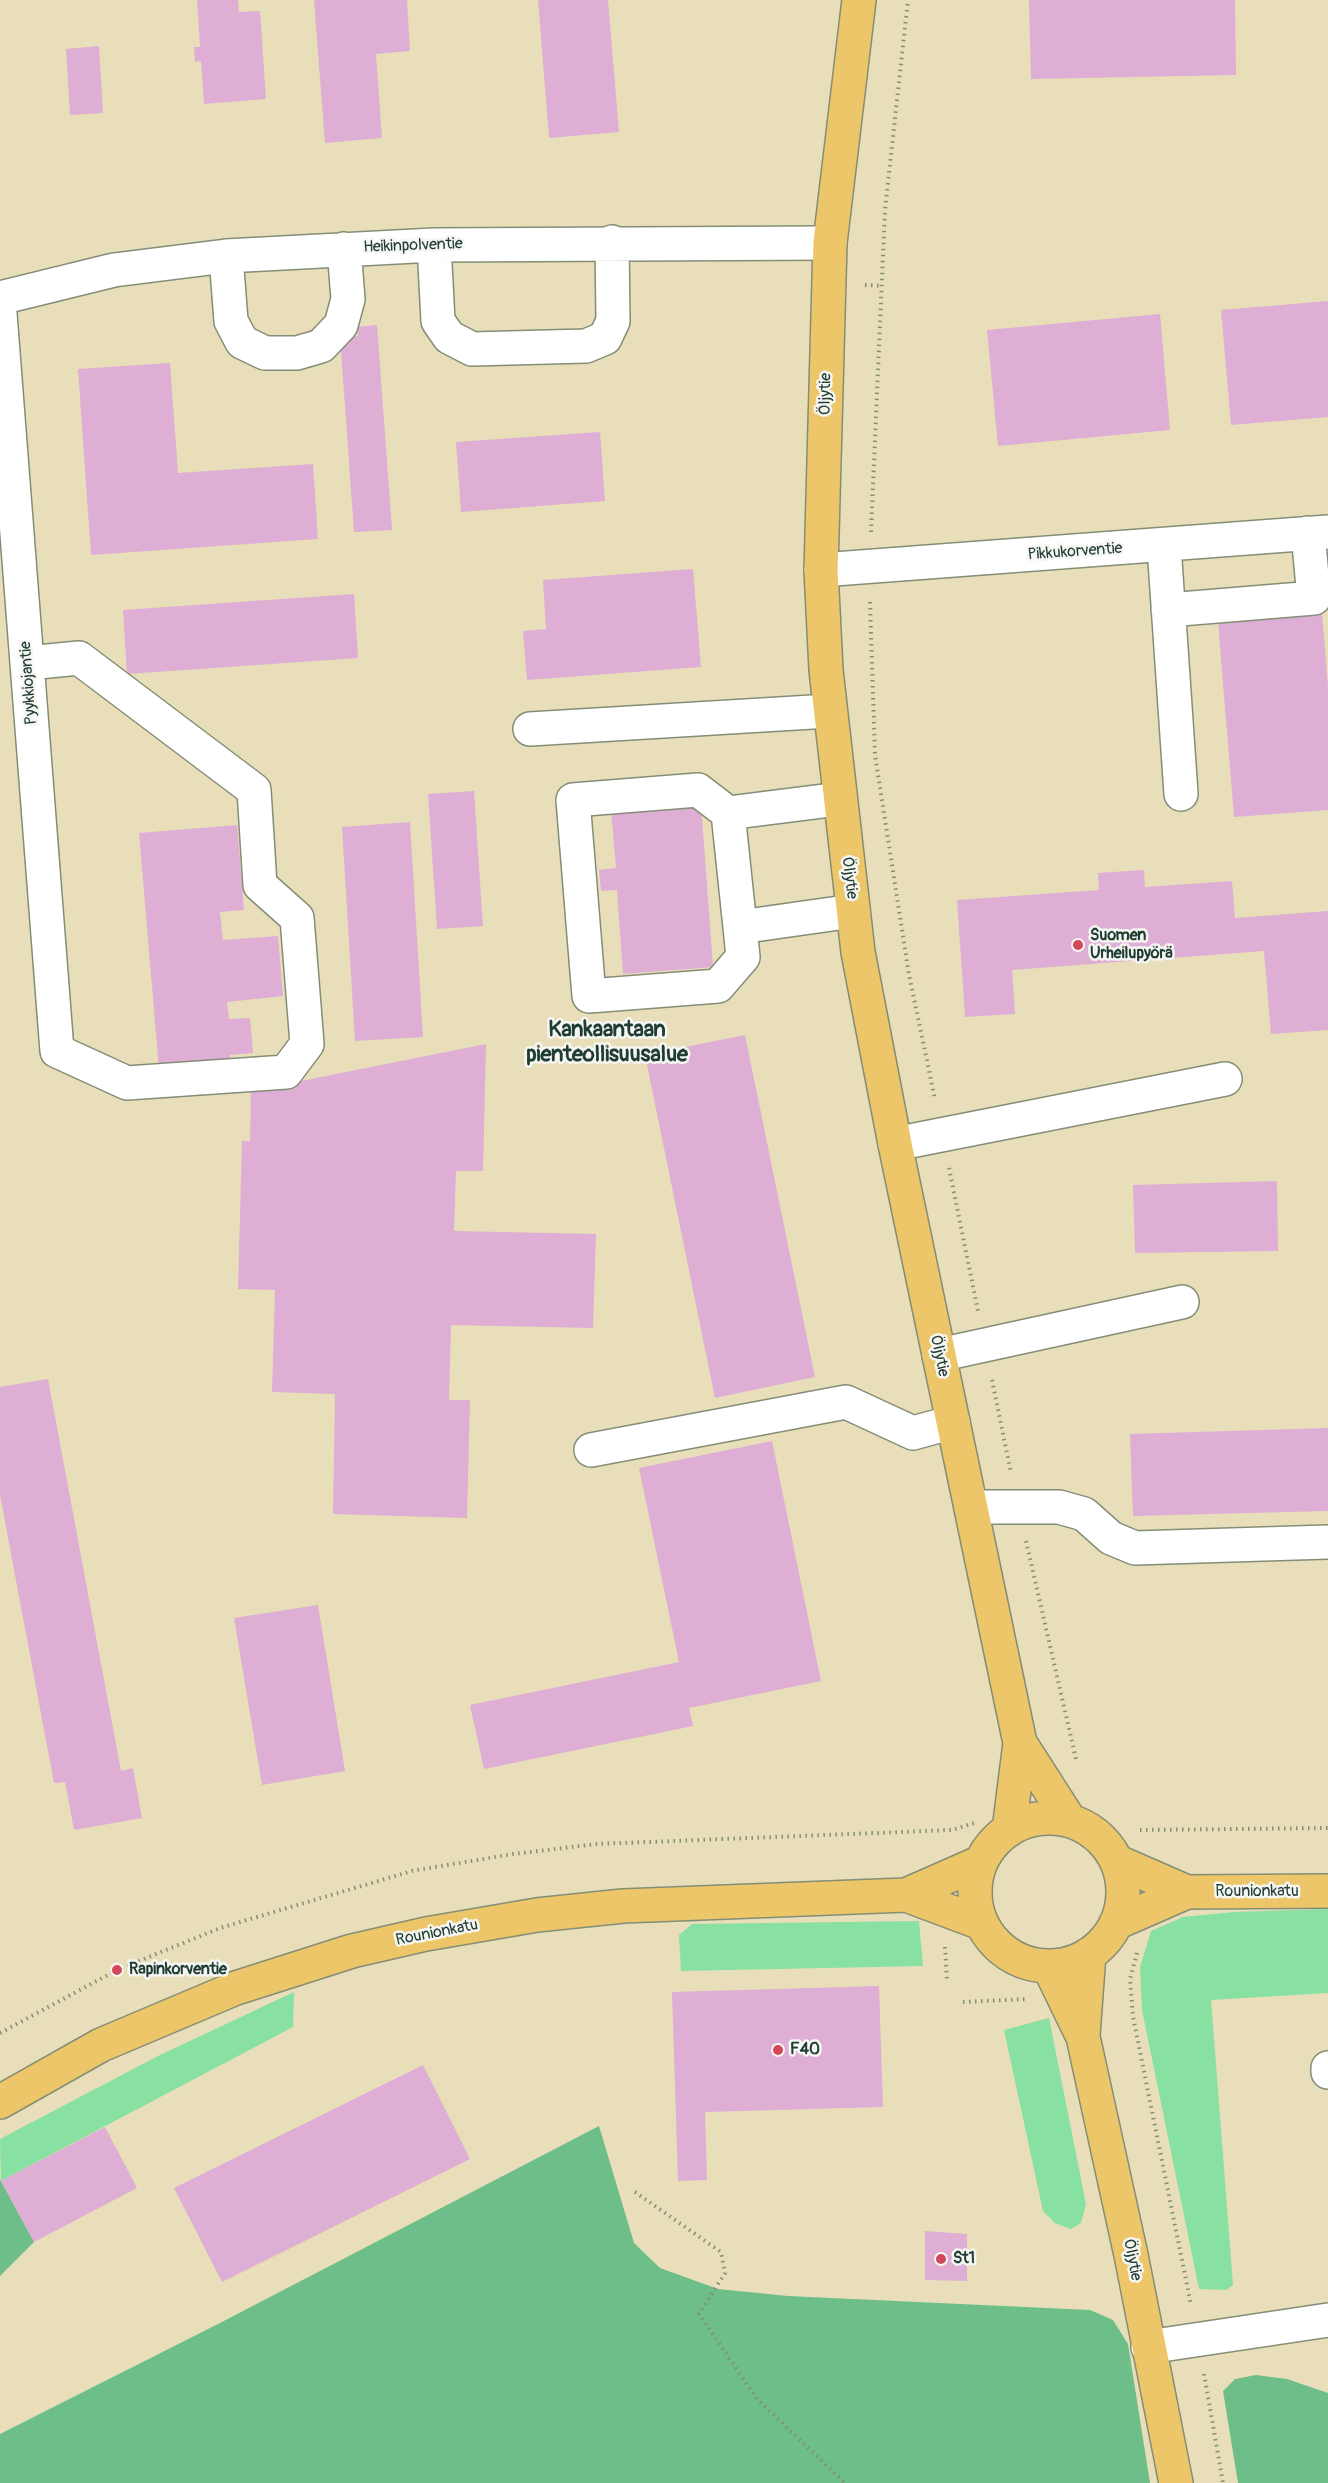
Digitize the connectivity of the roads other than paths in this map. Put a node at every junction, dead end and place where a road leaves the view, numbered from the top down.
1 (859, 0) edge
2 (612, 242) junction
3 (830, 243) junction
4 (434, 245) junction
5 (344, 249) junction
6 (226, 256) junction
7 (0, 298) edge
8 (0, 314) edge
9 (1318, 533) edge
10 (1164, 546) junction
11 (821, 570) junction
12 (1168, 610) junction
13 (28, 663) junction
14 (830, 711) junction
15 (530, 729) dead end
16 (1181, 794) dead end
17 (839, 798) junction
18 (728, 813) junction
19 (853, 911) junction
20 (740, 927) junction
21 (1225, 1079) dead end
22 (895, 1144) junction
23 (1182, 1302) dead end
24 (939, 1355) junction
25 (953, 1422) junction
26 (591, 1450) dead end
27 (972, 1508) junction
28 (1328, 1542) edge
29 (1020, 1743) junction
30 (1070, 1821) junction
31 (1008, 1830) junction
32 (1116, 1861) junction
33 (981, 1862) junction
34 (1328, 1891) edge
35 (1187, 1892) junction
36 (906, 1896) junction
37 (981, 1923) junction
38 (1116, 1923) junction
39 (1089, 1954) junction
40 (1049, 1967) junction
41 (1083, 2037) junction
42 (0, 2102) edge
43 (1328, 2320) edge
44 (1148, 2347) junction
45 (1176, 2483) edge

1 - 3 main road, Öljytie
2 - 3 street, Heikinpolventie
2 - 4 street, Heikinpolventie
2 - 4 street
3 - 11 main road, Öljytie
4 - 5 street, Heikinpolventie
5 - 6 street, Heikinpolventie
5 - 6 street
6 - 7 street, Heikinpolventie
8 - 13 street, Pyykkiojantie
9 - 10 street, Pikkukorventie
9 - 12 street
10 - 11 street, Pikkukorventie
10 - 12 street
11 - 14 main road, Öljytie
12 - 16 street
13 - 13 street, Pyykkiojantie
14 - 15 street
14 - 17 main road, Öljytie
17 - 18 street
17 - 19 main road, Öljytie
18 - 20 street
18 - 20 street
19 - 20 street
19 - 22 main road, Öljytie
21 - 22 street
22 - 24 main road, Öljytie
23 - 24 street
24 - 25 main road, Öljytie
25 - 26 street
25 - 27 main road, Öljytie
27 - 28 street
27 - 29 main road, Öljytie
29 - 30 main road, Öljytie
29 - 31 main road, Öljytie
30 - 31 main road
30 - 32 main road
31 - 33 main road
32 - 35 main road, Rounionkatu
32 - 38 main road
33 - 36 main road, Rounionkatu
33 - 37 main road
34 - 35 main road, Rounionkatu
35 - 38 main road, Rounionkatu
36 - 37 main road, Rounionkatu
36 - 42 main road, Rounionkatu
37 - 40 main road
38 - 39 main road
39 - 40 main road
39 - 41 main road, Öljytie
40 - 41 main road, Öljytie
41 - 44 main road, Öljytie
43 - 44 street
44 - 45 main road, Öljytie

